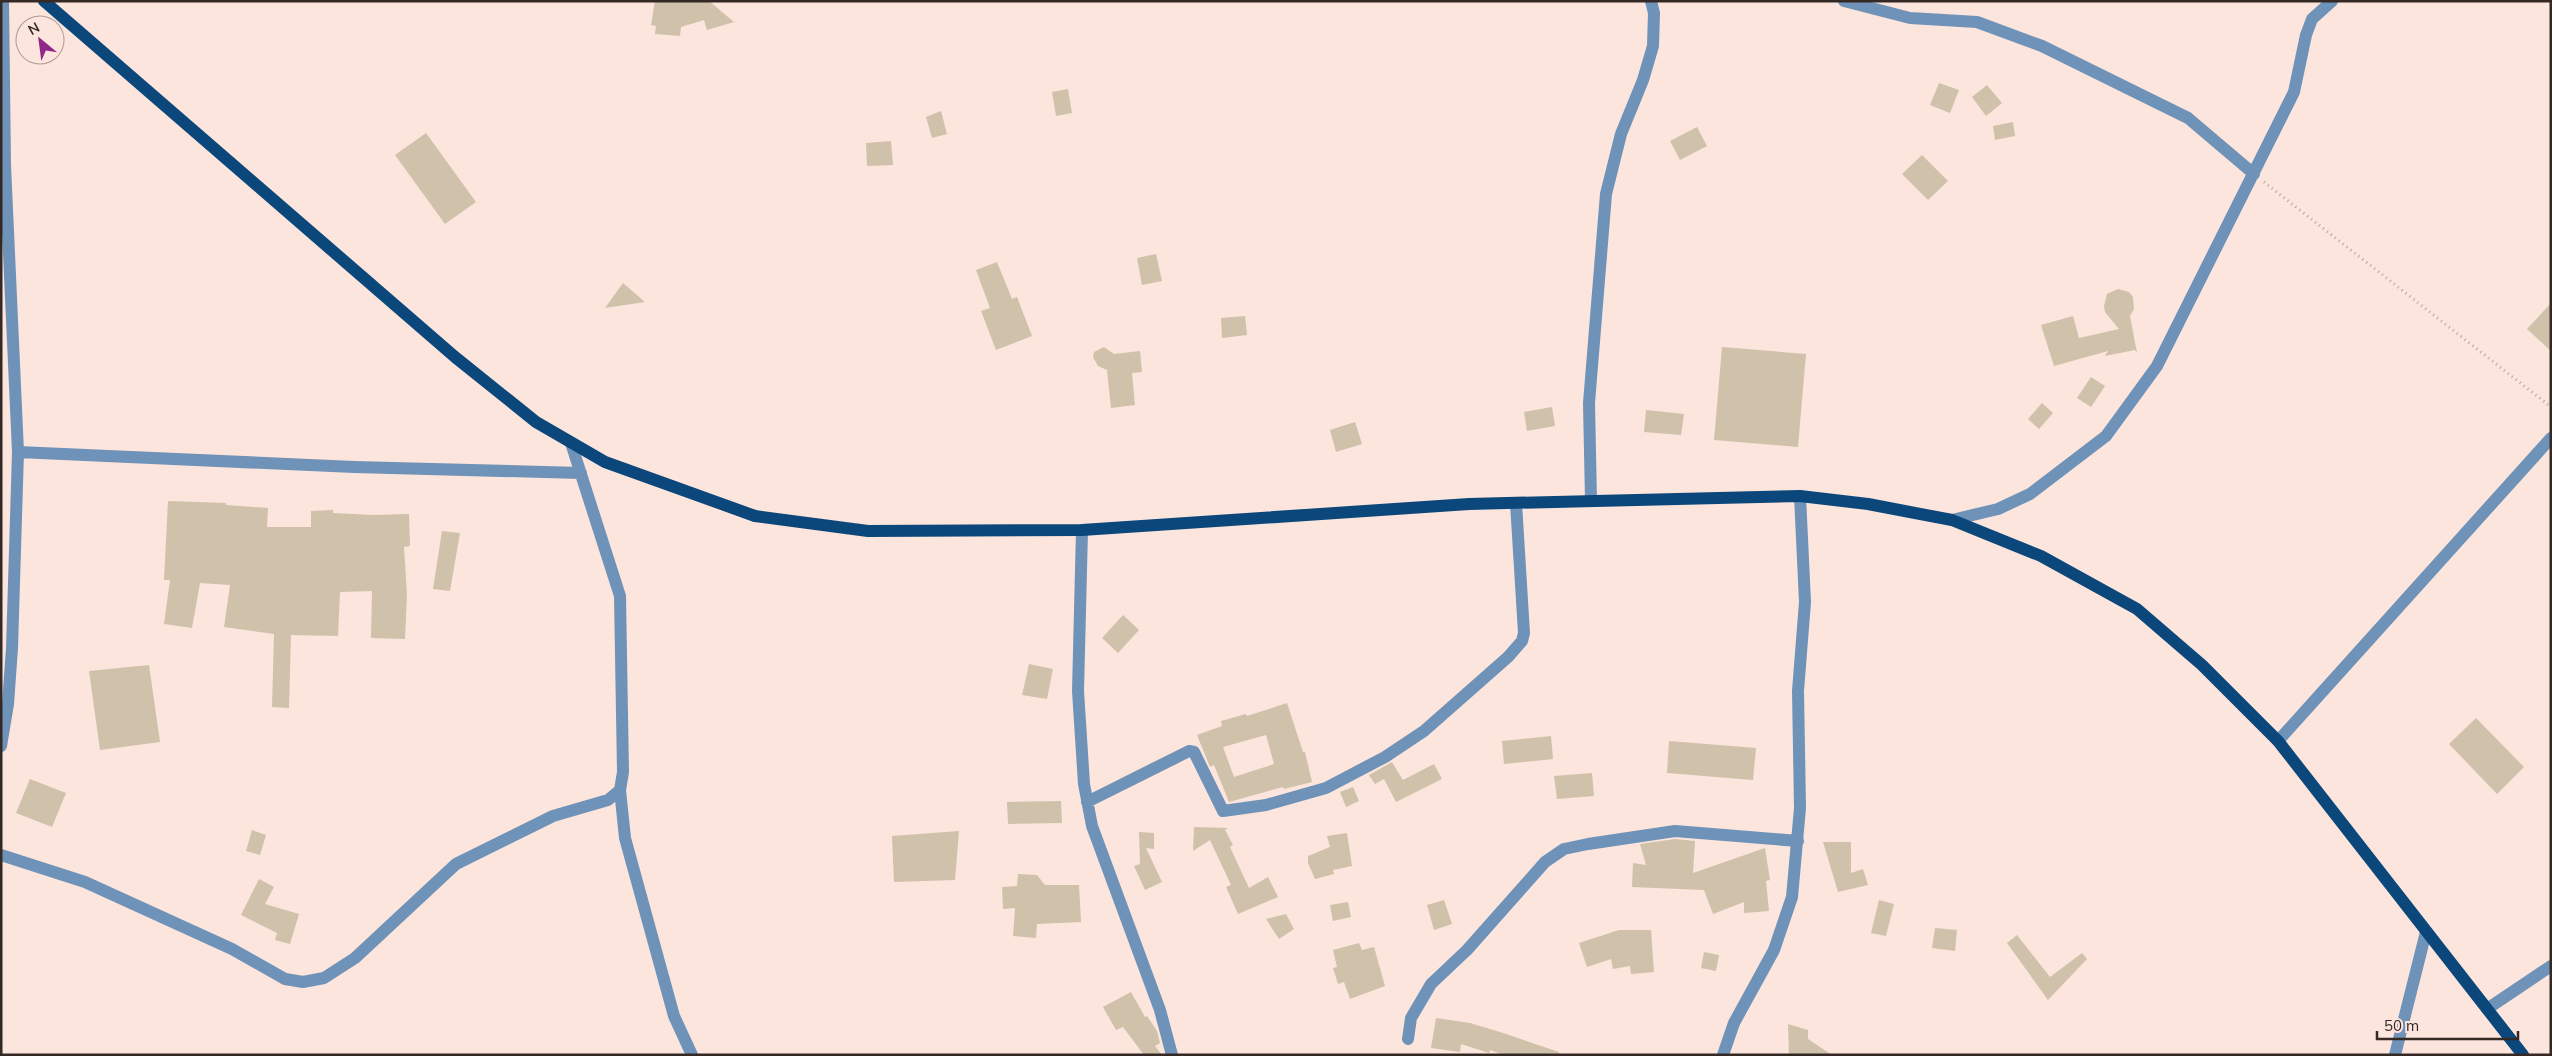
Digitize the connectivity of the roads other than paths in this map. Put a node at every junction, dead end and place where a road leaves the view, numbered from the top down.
1 (3, 1) edge
2 (44, 1) edge
3 (1651, 1) edge
4 (1844, 1) edge
5 (2332, 1) edge
6 (2254, 174) junction
7 (2551, 438) edge
8 (571, 442) junction
9 (18, 452) junction
10 (581, 473) junction
11 (1800, 496) junction
12 (1591, 501) junction
13 (1516, 503) junction
14 (1952, 520) junction
15 (1082, 530) junction
16 (2278, 741) junction
17 (1, 746) edge
18 (620, 790) junction
19 (1087, 802) junction
20 (1798, 841) junction
21 (1, 855) edge
22 (2426, 932) junction
23 (2551, 966) edge
24 (2487, 1009) junction
25 (1408, 1039) dead end
26 (692, 1055) edge
27 (1172, 1055) edge
28 (1723, 1055) edge
29 (2395, 1055) edge
30 (2523, 1055) edge

1 - 9 street
2 - 8 main road
3 - 12 street
4 - 6 street
5 - 6 street
6 - 14 street
7 - 16 street
8 - 10 street
8 - 15 main road
9 - 10 street
9 - 17 street
10 - 18 street
11 - 12 main road
11 - 14 main road
11 - 20 street
12 - 13 main road
13 - 15 main road
13 - 19 street
14 - 16 main road
15 - 19 street
16 - 22 main road
18 - 21 street
18 - 26 street
19 - 27 street
20 - 25 street
20 - 28 street
22 - 24 main road
22 - 29 street
23 - 24 street
24 - 30 main road

